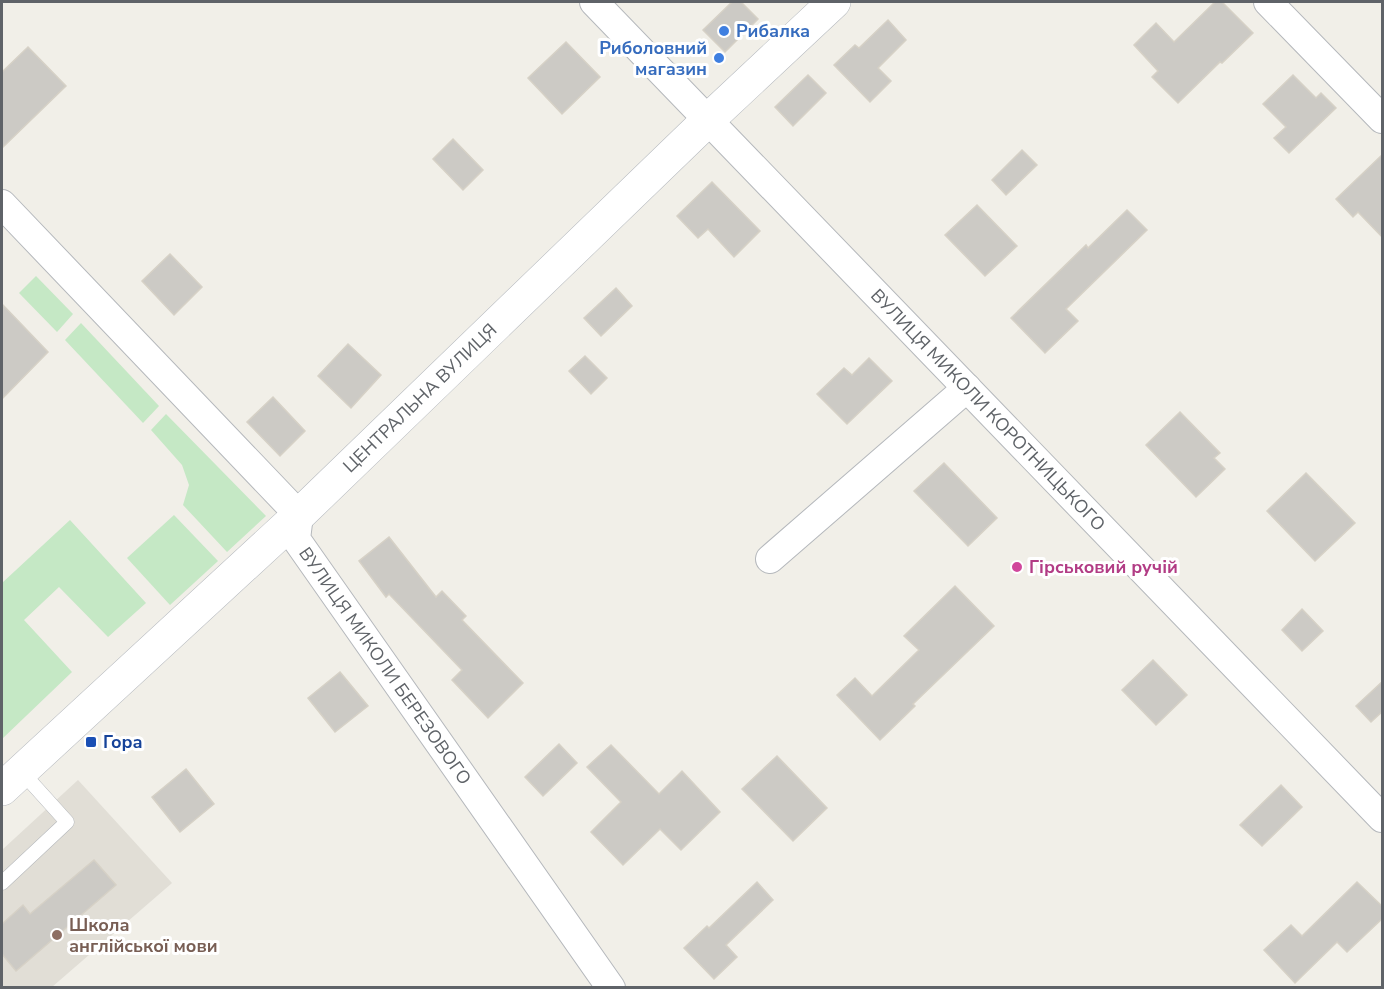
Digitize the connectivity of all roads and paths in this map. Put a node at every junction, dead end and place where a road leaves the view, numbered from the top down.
1 (594, 2) edge
2 (834, 2) edge
3 (1268, 2) edge
4 (1383, 119) edge
5 (708, 120) junction
6 (2, 204) edge
7 (967, 388) junction
8 (299, 515) junction
9 (770, 559) dead end
10 (11, 780) edge
11 (1383, 818) edge
12 (2, 883) edge
13 (611, 987) edge

1 - 5 street, ВУЛИЦЯ МИКОЛИ КОРОТНИЦЬКОГО
2 - 5 main road, ЦЕНТРАЛЬНА ВУЛИЦЯ
3 - 4 street
5 - 7 street, ВУЛИЦЯ МИКОЛИ КОРОТНИЦЬКОГО
5 - 8 main road, ЦЕНТРАЛЬНА ВУЛИЦЯ
6 - 8 street
7 - 9 street
7 - 11 street, ВУЛИЦЯ МИКОЛИ КОРОТНИЦЬКОГО
8 - 10 main road, ЦЕНТРАЛЬНА ВУЛИЦЯ
8 - 13 street, ВУЛИЦЯ МИКОЛИ БЕРЕЗОВОГО
10 - 12 lane

